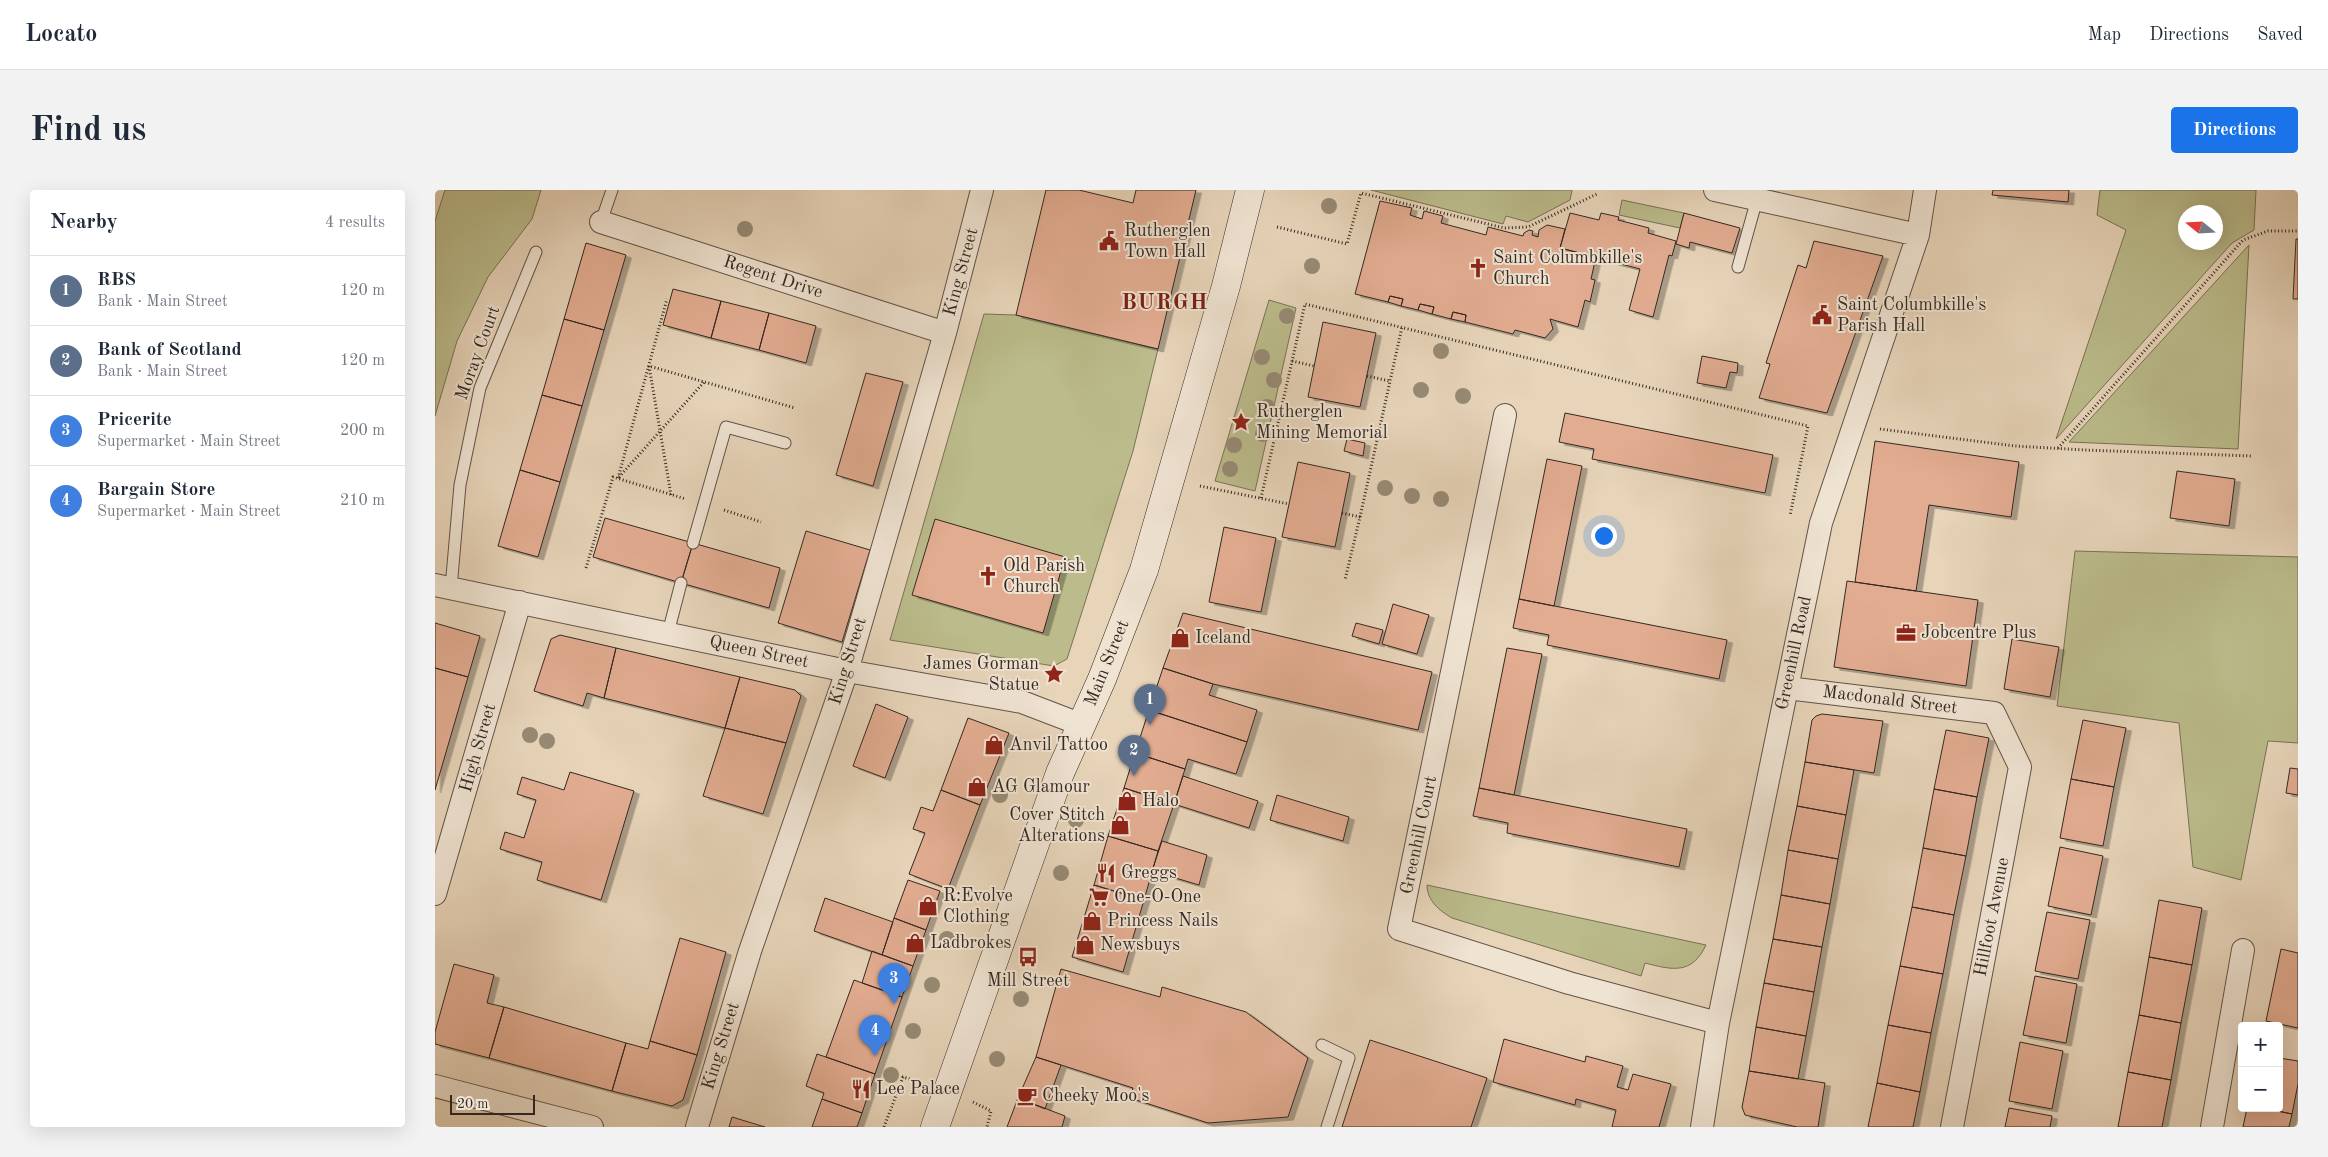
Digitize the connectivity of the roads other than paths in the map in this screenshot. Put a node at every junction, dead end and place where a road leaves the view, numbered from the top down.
1 (612, 190) edge
2 (982, 190) edge
3 (1250, 190) edge
4 (1715, 190) edge
5 (1925, 190) edge
6 (1757, 199) junction
7 (601, 222) joint
8 (1918, 234) junction
9 (536, 252) dead end
10 (1738, 267) dead end
11 (945, 333) junction
12 (1505, 416) dead end
13 (785, 443) dead end
14 (693, 543) dead end
15 (681, 583) dead end
16 (443, 586) edge
17 (520, 602) junction
18 (668, 633) junction
19 (847, 670) junction
20 (1787, 688) junction
21 (1993, 713) joint
22 (1082, 725) junction
23 (435, 894) edge
24 (2243, 950) dead end
25 (1719, 1023) junction
26 (1322, 1045) dead end
27 (435, 1086) edge
28 (592, 1127) edge
29 (697, 1127) edge
30 (935, 1127) edge
31 (1327, 1127) edge
32 (1702, 1127) edge
33 (1952, 1127) edge
34 (2212, 1127) edge

1 - 7 lane
2 - 11 street, King Street
3 - 22 main road, Main Street
4 - 6 street
5 - 8 street, Greenhill Road
6 - 8 street
6 - 10 lane
7 - 11 street, Regent Drive
8 - 20 street, Greenhill Road
9 - 16 lane, Moray Court
11 - 19 street, King Street
12 - 25 street, Greenhill Court
13 - 14 lane
15 - 18 lane
16 - 17 street, Queen Street
17 - 18 street, Queen Street
17 - 23 street, High Street
18 - 19 street, Queen Street
19 - 22 street, Queen Street
19 - 29 street, King Street
20 - 21 street, Macdonald Street
20 - 25 street, Greenhill Road
21 - 33 street, Hillfoot Avenue
22 - 30 main road, Main Street
24 - 34 street
25 - 32 street, Greenhill Road
26 - 31 lane
27 - 28 street

